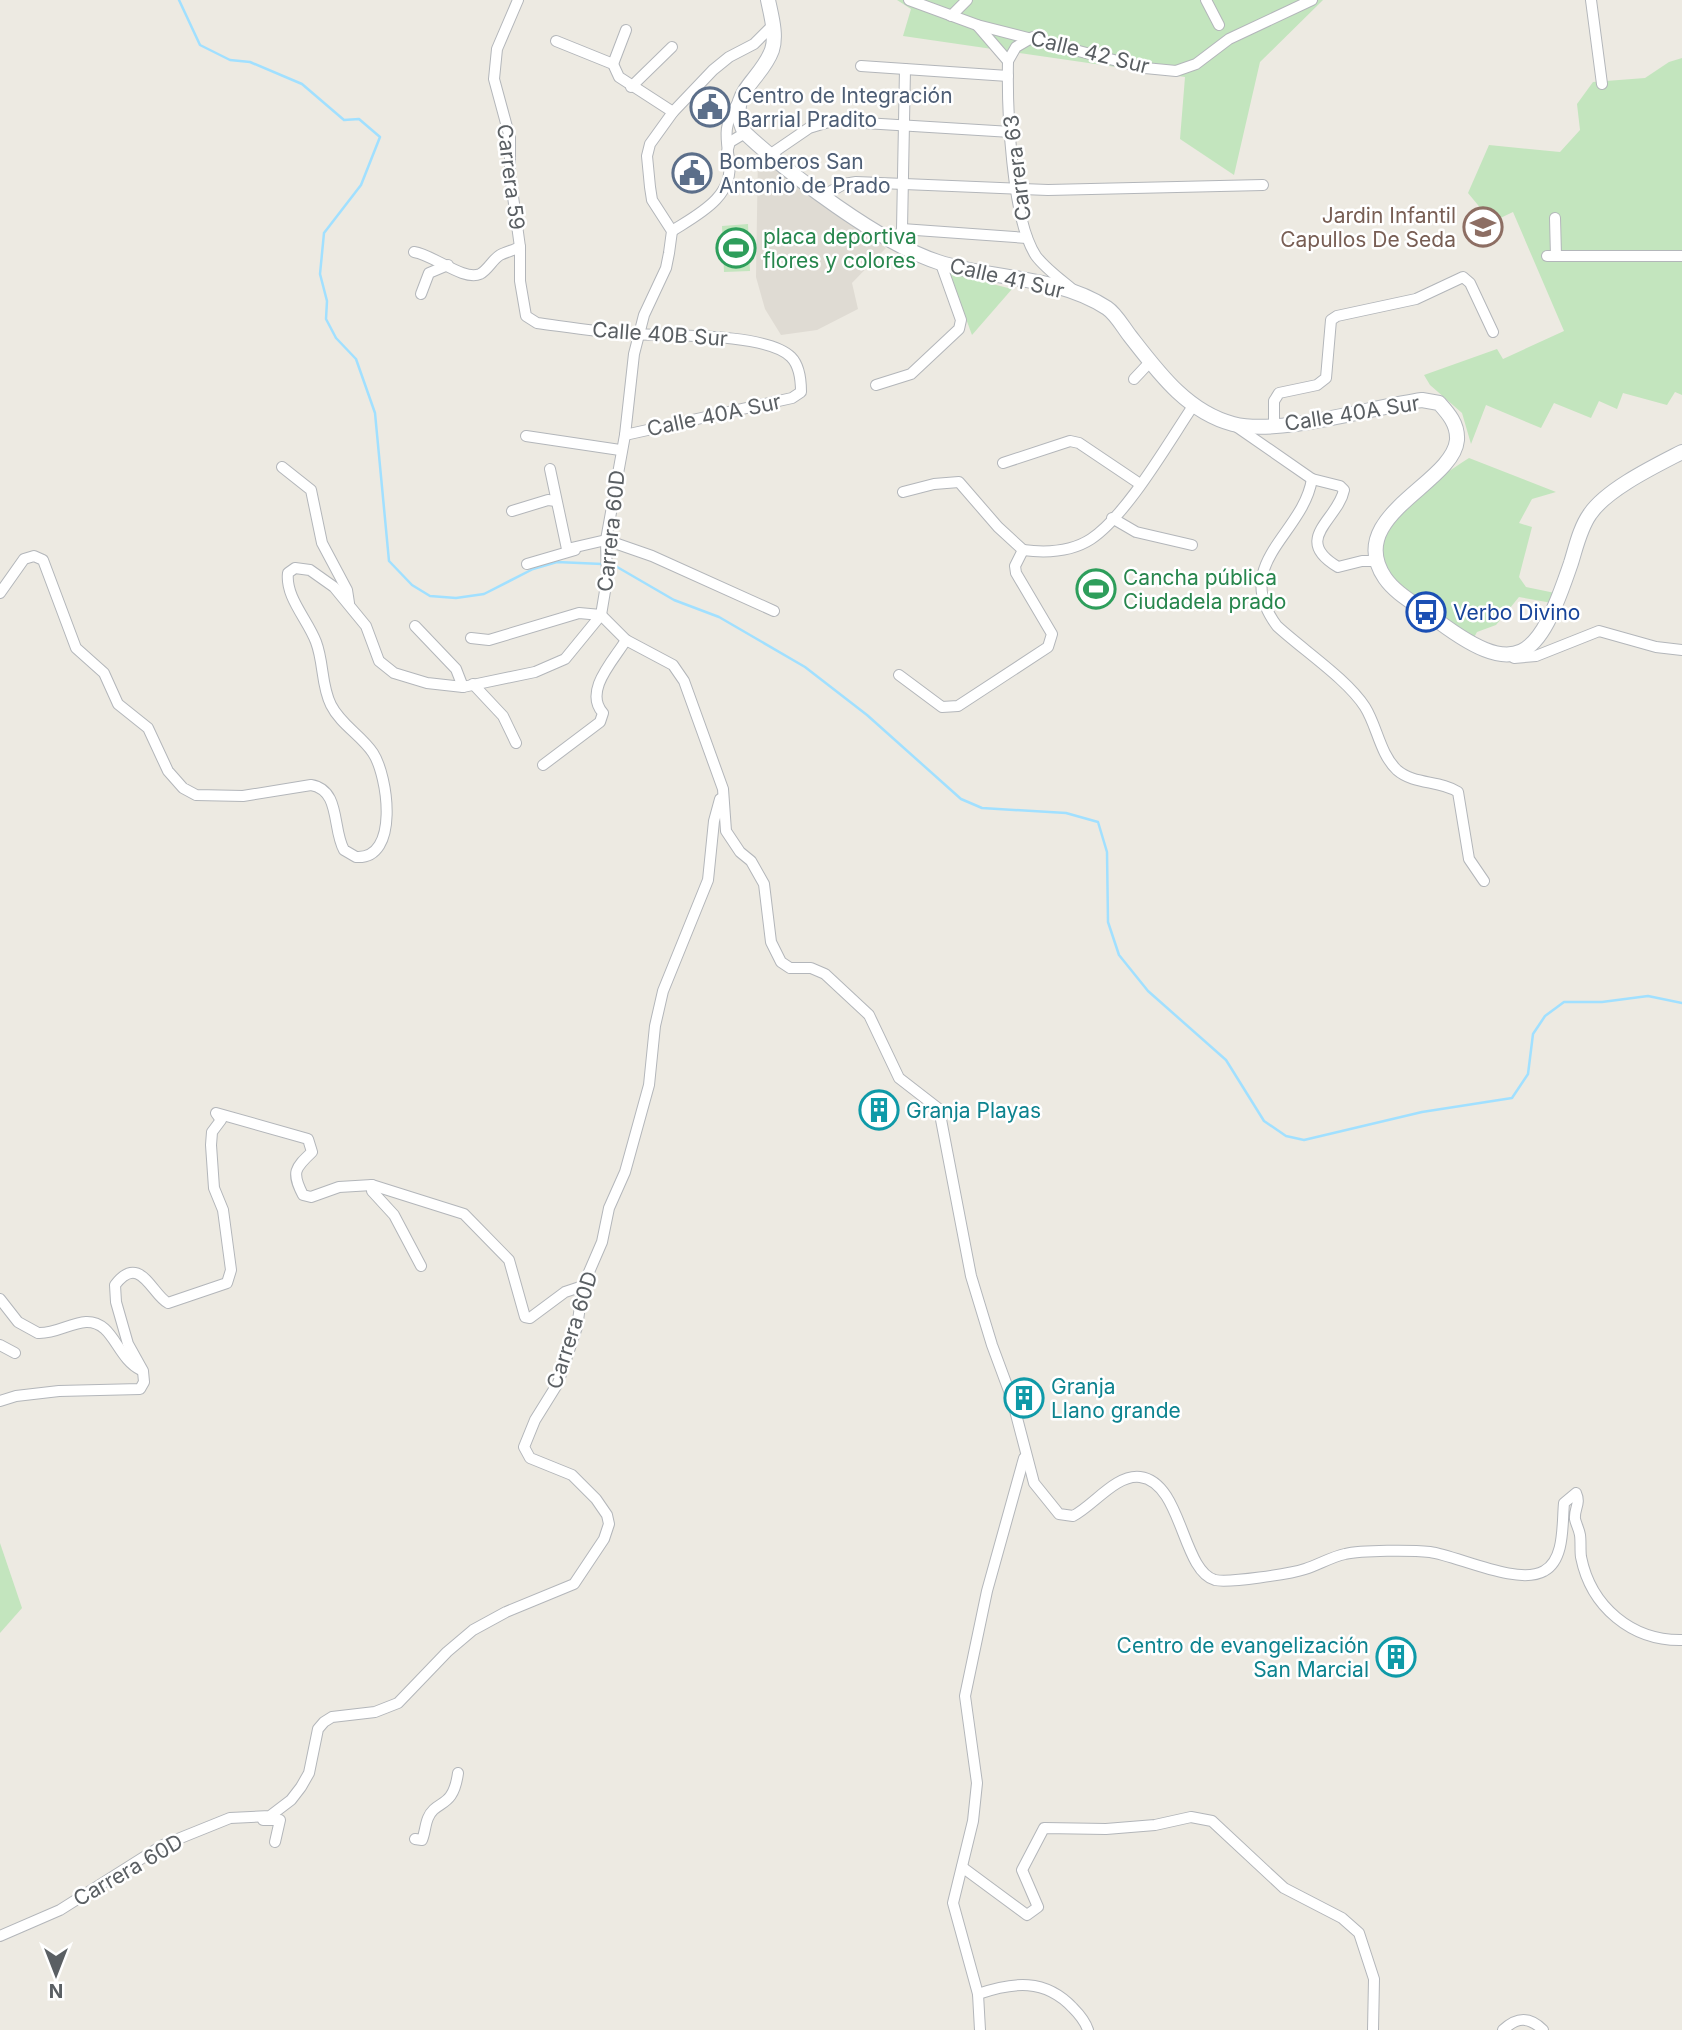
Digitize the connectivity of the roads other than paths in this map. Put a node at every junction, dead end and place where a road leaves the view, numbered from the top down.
1 (518, 0) edge
2 (768, 0) edge
3 (909, 0) edge
4 (967, 0) edge
5 (1206, 0) edge
6 (1312, 0) edge
7 (1591, 0) edge
8 (951, 16) junction
9 (773, 25) junction
10 (977, 25) junction
11 (1219, 25) dead end
12 (626, 30) dead end
13 (1033, 37) junction
14 (556, 41) dead end
15 (672, 47) dead end
16 (1008, 61) junction
17 (612, 64) junction
18 (861, 66) dead end
19 (905, 69) junction
20 (1008, 76) junction
21 (1602, 84) dead end
22 (631, 86) junction
23 (737, 104) junction
24 (673, 112) junction
25 (904, 124) junction
26 (1012, 132) junction
27 (745, 133) junction
28 (727, 152) junction
29 (771, 154) junction
30 (903, 182) junction
31 (1262, 185) dead end
32 (1017, 188) junction
33 (824, 195) junction
34 (1555, 219) dead end
35 (902, 229) junction
36 (671, 232) junction
37 (1027, 238) junction
38 (897, 244) junction
39 (520, 247) junction
40 (414, 252) dead end
41 (1682, 256) edge
42 (941, 264) junction
43 (448, 265) junction
44 (421, 294) dead end
45 (1079, 295) junction
46 (526, 316) joint
47 (1493, 332) dead end
48 (641, 335) junction
49 (1150, 362) junction
50 (1134, 379) dead end
51 (876, 385) dead end
52 (801, 392) joint
53 (1193, 407) junction
54 (1235, 425) junction
55 (1274, 425) junction
56 (625, 435) junction
57 (526, 436) dead end
58 (620, 450) junction
59 (1682, 452) edge
60 (1003, 463) dead end
61 (282, 467) dead end
62 (550, 469) dead end
63 (1312, 479) junction
64 (1140, 484) junction
65 (903, 492) dead end
66 (556, 501) junction
67 (512, 510) dead end
68 (1112, 518) junction
69 (607, 544) junction
70 (1192, 545) dead end
71 (1023, 550) junction
72 (1377, 561) junction
73 (527, 564) dead end
74 (0, 593) edge
75 (350, 606) junction
76 (774, 611) dead end
77 (601, 615) junction
78 (415, 626) dead end
79 (471, 638) dead end
80 (626, 640) junction
81 (1682, 649) edge
82 (1500, 656) junction
83 (899, 675) dead end
84 (468, 685) junction
85 (516, 744) dead end
86 (543, 765) dead end
87 (723, 789) junction
88 (1484, 881) dead end
89 (372, 1185) junction
90 (421, 1266) dead end
91 (583, 1286) junction
92 (0, 1299) edge
93 (0, 1345) edge
94 (15, 1353) dead end
95 (143, 1371) junction
96 (0, 1401) edge
97 (1025, 1455) junction
98 (1682, 1640) edge
99 (458, 1773) dead end
100 (259, 1818) junction
101 (415, 1839) dead end
102 (275, 1842) dead end
103 (962, 1867) junction
104 (0, 1936) edge
105 (978, 1994) junction
106 (980, 2030) edge
107 (1088, 2030) edge
108 (1373, 2030) edge
109 (1503, 2030) edge
110 (1543, 2030) edge

1 - 39 street, Carrera 59
2 - 9 main road
3 - 8 street
4 - 8 street
5 - 11 street
6 - 13 street, Calle 42 Sur
7 - 21 street
8 - 10 street
9 - 23 main road
9 - 24 street
10 - 13 street, Calle 42 Sur
10 - 16 street
12 - 17 street
13 - 16 street
14 - 17 street
15 - 22 street
16 - 20 street, Carrera 63
17 - 22 street
18 - 19 street
19 - 20 street
19 - 25 street
20 - 26 street, Carrera 63
22 - 24 street
23 - 27 main road
23 - 28 street
24 - 36 street
25 - 26 street
25 - 29 street
25 - 30 street
26 - 32 street, Carrera 63
27 - 28 street
27 - 29 main road, Calle 41 Sur
28 - 36 street
29 - 33 main road, Calle 41 Sur
30 - 32 street
30 - 33 street
30 - 35 street
31 - 32 street
32 - 37 street, Carrera 63
33 - 38 main road, Calle 41 Sur
34 - 41 street
35 - 37 street
35 - 38 street
36 - 48 street, Carrera 60D
37 - 45 street, Carrera 63
38 - 42 main road, Calle 41 Sur
39 - 43 street
39 - 46 street, Carrera 59
40 - 43 street
42 - 45 main road, Calle 41 Sur
42 - 51 street
43 - 44 street
45 - 49 main road, Calle 41 Sur
46 - 48 street, Calle 40B Sur
47 - 55 street
48 - 52 street, Calle 40B Sur
48 - 56 street, Carrera 60D
49 - 50 street
49 - 53 main road, Calle 41 Sur
52 - 56 street, Calle 40A Sur
53 - 54 main road
53 - 64 street
54 - 55 main road, Calle 40A Sur
54 - 63 street
55 - 72 main road, Calle 40A Sur
56 - 58 street, Carrera 60D
57 - 58 street, Calle 40A Sur
58 - 69 street, Carrera 60D
59 - 82 main road
60 - 64 street
61 - 75 street
62 - 66 street
63 - 72 street
63 - 88 street
64 - 68 street
65 - 71 street
66 - 67 street
66 - 69 street
68 - 70 street
68 - 71 street
69 - 73 street
69 - 76 street
69 - 77 street, Carrera 60D
71 - 83 street
72 - 82 main road
74 - 75 street
75 - 84 street
77 - 79 street
77 - 80 street, Carrera 60D
77 - 84 street
78 - 84 street
80 - 86 street
80 - 87 street, Carrera 60D
81 - 82 street
84 - 85 street
87 - 91 street, Carrera 60D
87 - 97 street, Carrera 60D
89 - 90 street
89 - 91 street
89 - 95 street
91 - 100 street, Carrera 60D
92 - 95 street
93 - 94 street
95 - 96 street
97 - 98 street
97 - 103 street
99 - 101 street
100 - 102 street
100 - 104 street, Carrera 60D
103 - 105 street
103 - 108 street
105 - 106 street
105 - 107 street
109 - 110 street

